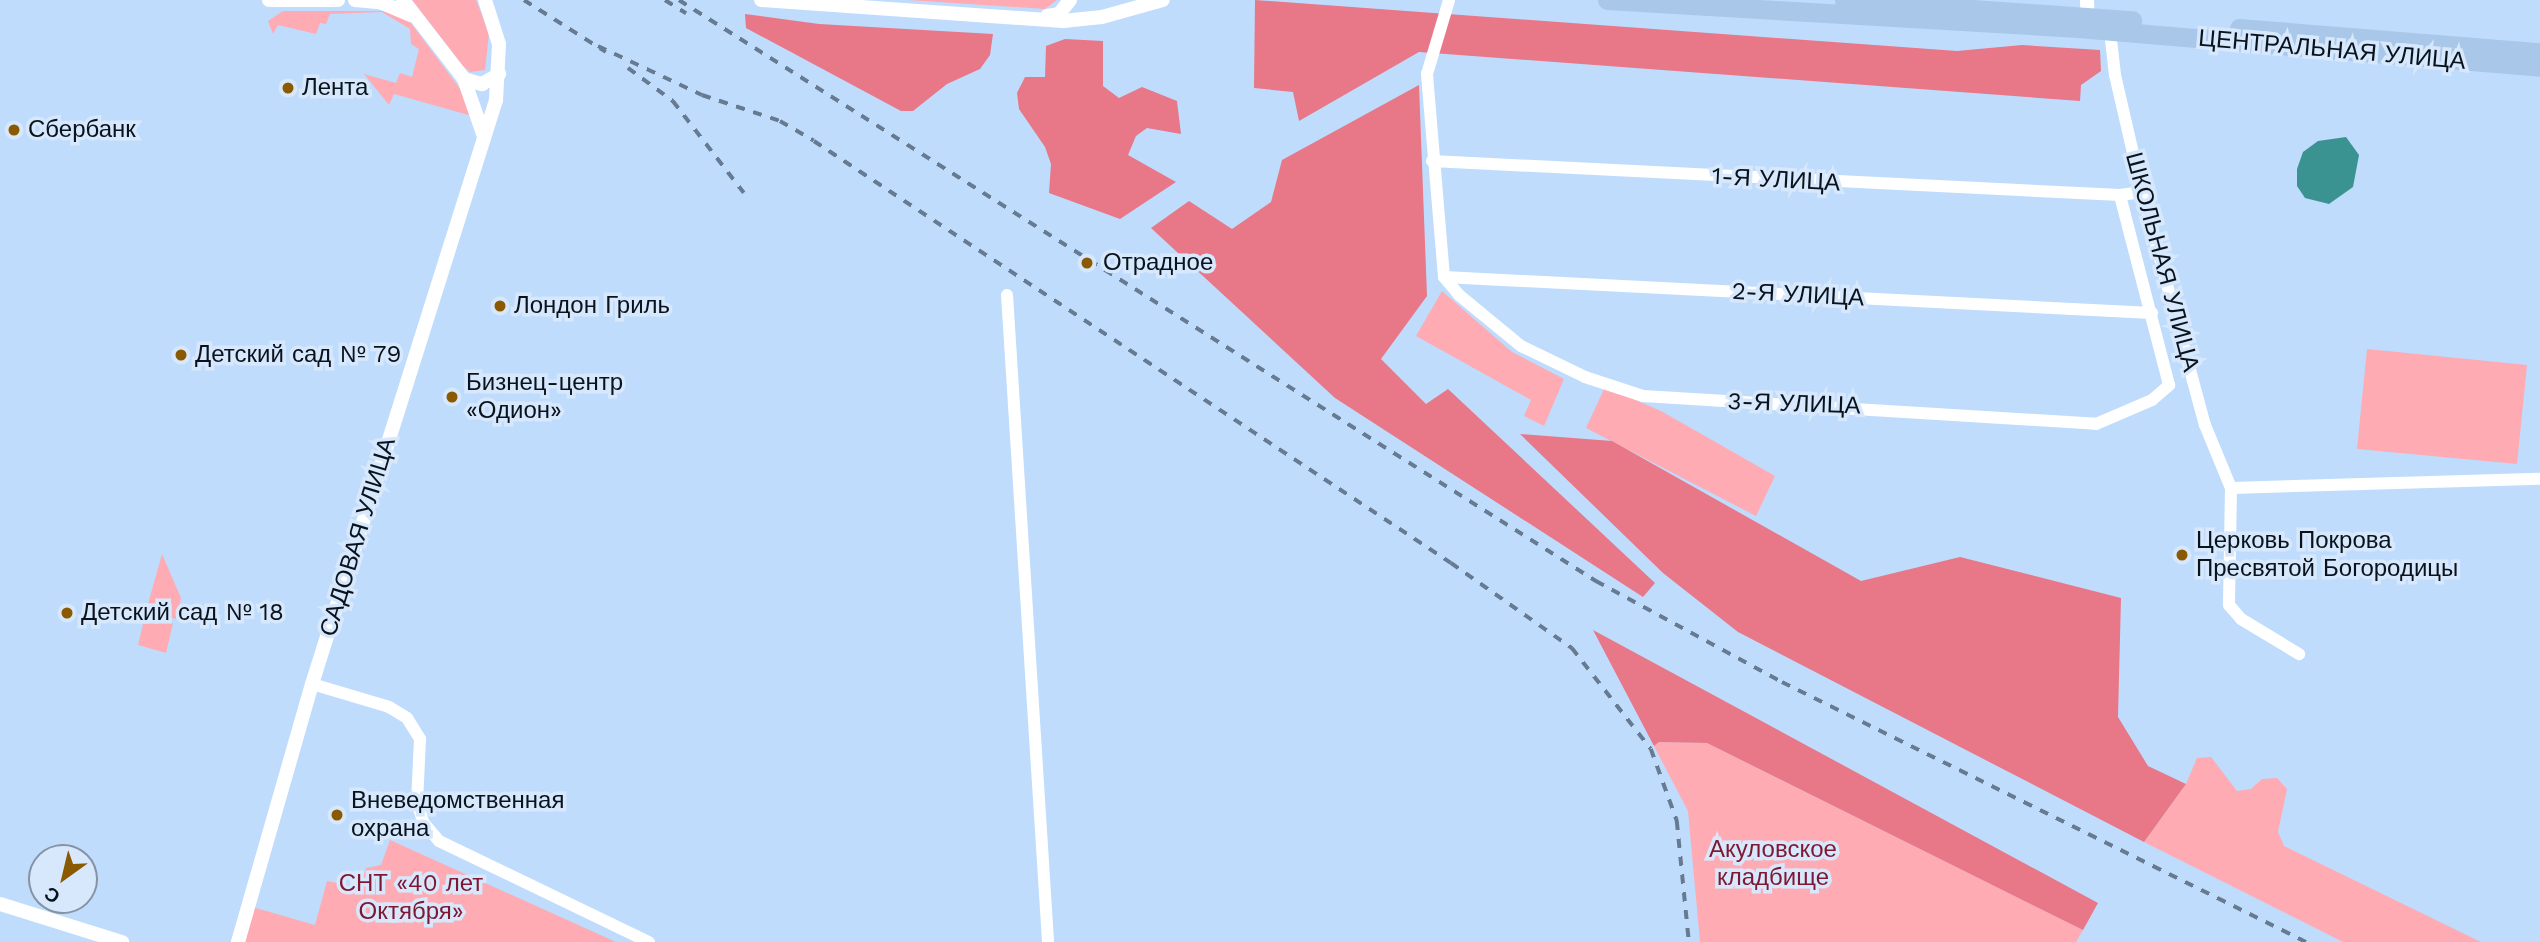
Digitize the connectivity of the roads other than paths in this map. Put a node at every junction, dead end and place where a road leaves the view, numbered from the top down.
1 (269, 0) edge
2 (338, 0) edge
3 (355, 0) edge
4 (403, 0) edge
5 (485, 0) edge
6 (761, 0) edge
7 (1070, 0) edge
8 (1163, 0) edge
9 (1449, 0) edge
10 (1607, 0) edge
11 (1844, 0) edge
12 (411, 15) junction
13 (2088, 15) edge
14 (1032, 20) junction
15 (2117, 31) junction
16 (2540, 52) edge
17 (2540, 67) edge
18 (499, 74) junction
19 (464, 79) junction
20 (483, 134) junction
21 (1432, 162) junction
22 (2142, 192) junction
23 (2120, 195) junction
24 (1444, 277) junction
25 (1007, 295) dead end
26 (2152, 313) junction
27 (2540, 479) edge
28 (2231, 488) junction
29 (2299, 654) dead end
30 (312, 684) junction
31 (0, 904) edge
32 (122, 942) edge
33 (238, 942) edge
34 (649, 942) edge
35 (1048, 942) edge

1 - 2 street
3 - 12 street
4 - 12 street
5 - 18 street, САДОВАЯ УЛИЦА
6 - 14 street
7 - 14 street
8 - 14 street
9 - 21 street
10 - 13 main road
11 - 13 main road
12 - 19 street
13 - 15 main road, ЦЕНТРАЛЬНАЯ УЛИЦА
13 - 16 main road, ЦЕНТРАЛЬНАЯ УЛИЦА
15 - 17 main road, ЦЕНТРАЛЬНАЯ УЛИЦА
15 - 22 street, ШКОЛЬНАЯ УЛИЦА
18 - 19 street
18 - 20 street, САДОВАЯ УЛИЦА
19 - 20 street
20 - 30 street, САДОВАЯ УЛИЦА
21 - 23 street, 1-Я УЛИЦА
21 - 24 street
22 - 23 street, 1-Я УЛИЦА
22 - 28 street, ШКОЛЬНАЯ УЛИЦА
23 - 26 street
24 - 26 street, 2-Я УЛИЦА
24 - 26 street, 3-Я УЛИЦА
25 - 35 street
27 - 28 street
28 - 29 street, ШКОЛЬНАЯ УЛИЦА
30 - 33 street, САДОВАЯ УЛИЦА
30 - 34 street
31 - 32 street

